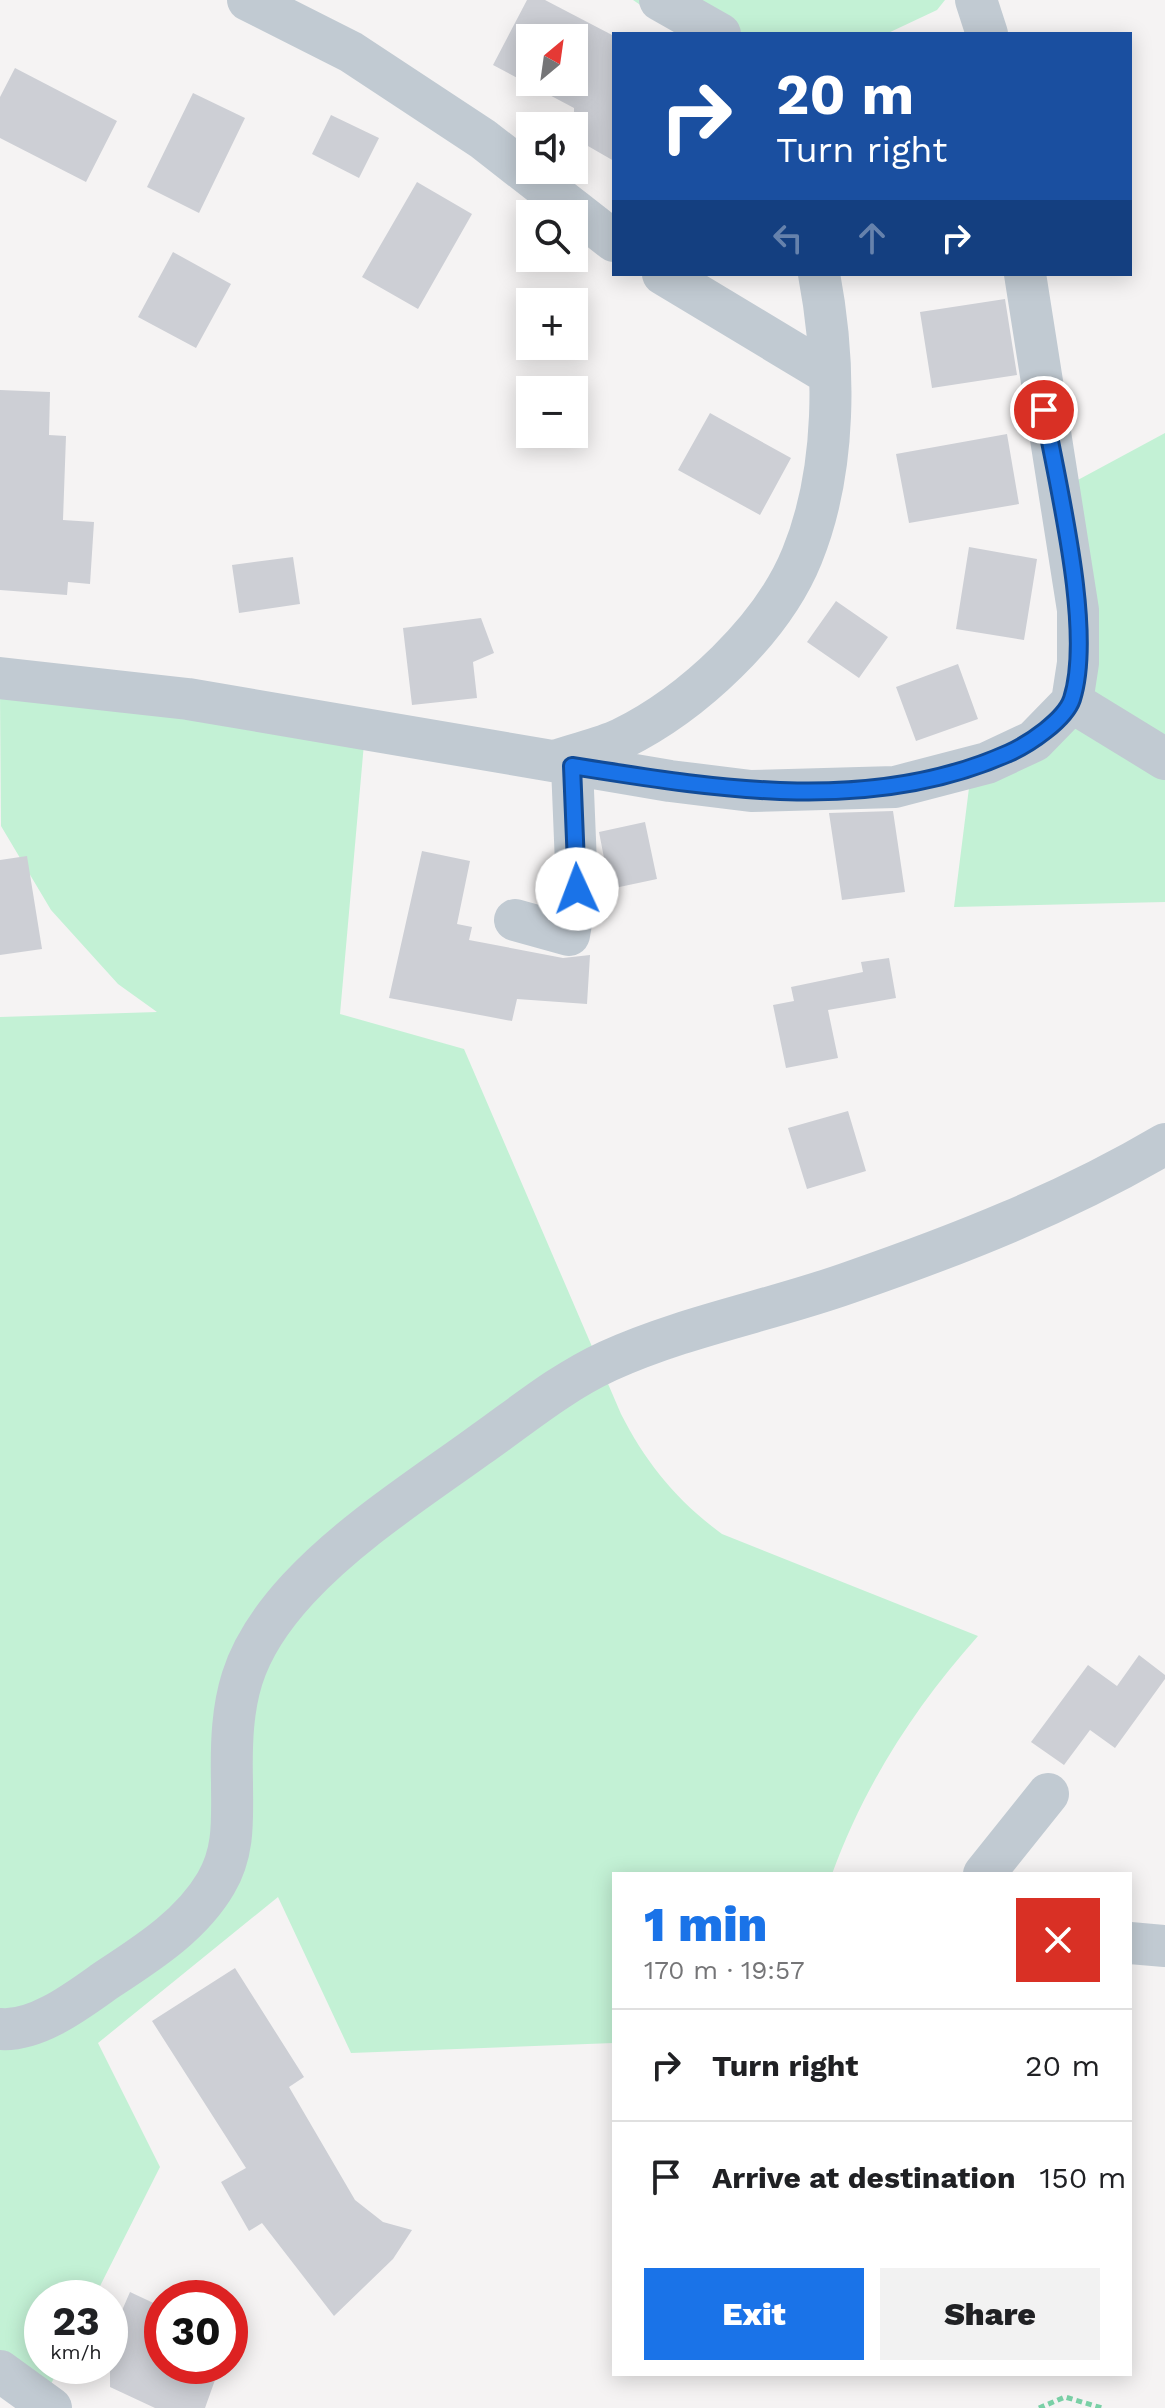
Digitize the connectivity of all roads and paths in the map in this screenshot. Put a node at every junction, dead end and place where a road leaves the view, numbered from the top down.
1 (248, 0) edge
2 (660, 0) edge
3 (976, 0) edge
4 (716, 32) edge
5 (986, 32) edge
6 (612, 239) edge
7 (666, 276) edge
8 (819, 276) edge
9 (1025, 276) edge
10 (829, 374) junction
11 (0, 678) edge
12 (1072, 702) junction
13 (1165, 759) edge
14 (561, 764) junction
15 (515, 920) dead end
16 (1165, 1144) edge
17 (1048, 1794) dead end
18 (986, 1872) edge
19 (1132, 1943) edge
20 (1165, 1946) edge
21 (0, 2029) edge
22 (0, 2371) edge
23 (51, 2408) edge
24 (1039, 2408) edge
25 (1102, 2408) edge

1 - 6 street
2 - 4 street
3 - 5 street
7 - 10 street
8 - 10 street
9 - 12 street
10 - 14 street
11 - 14 street
12 - 13 street
12 - 14 street
14 - 15 street
16 - 21 street
17 - 18 street
19 - 20 street
22 - 23 street
24 - 25 path

